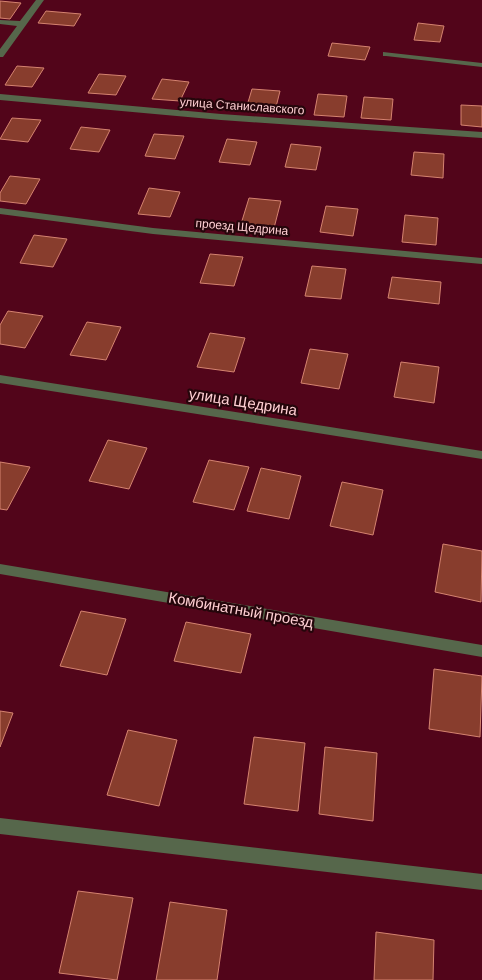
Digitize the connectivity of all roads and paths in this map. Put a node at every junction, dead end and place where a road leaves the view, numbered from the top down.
1 (40, 0) edge
2 (0, 22) edge
3 (23, 24) junction
4 (386, 54) dead end
5 (0, 56) edge
6 (482, 65) edge
7 (0, 96) edge
8 (482, 136) edge
9 (0, 211) edge
10 (482, 261) edge
11 (0, 379) edge
12 (482, 455) edge
13 (0, 569) edge
14 (482, 651) edge
15 (0, 826) edge
16 (482, 882) edge

1 - 3 street
2 - 3 street
3 - 5 street
4 - 6 street
7 - 8 street, улица Станиславского
9 - 10 street, проезд Щедрина
11 - 12 street, улица Щедрина
13 - 14 street, Комбинатный проезд
15 - 16 street

